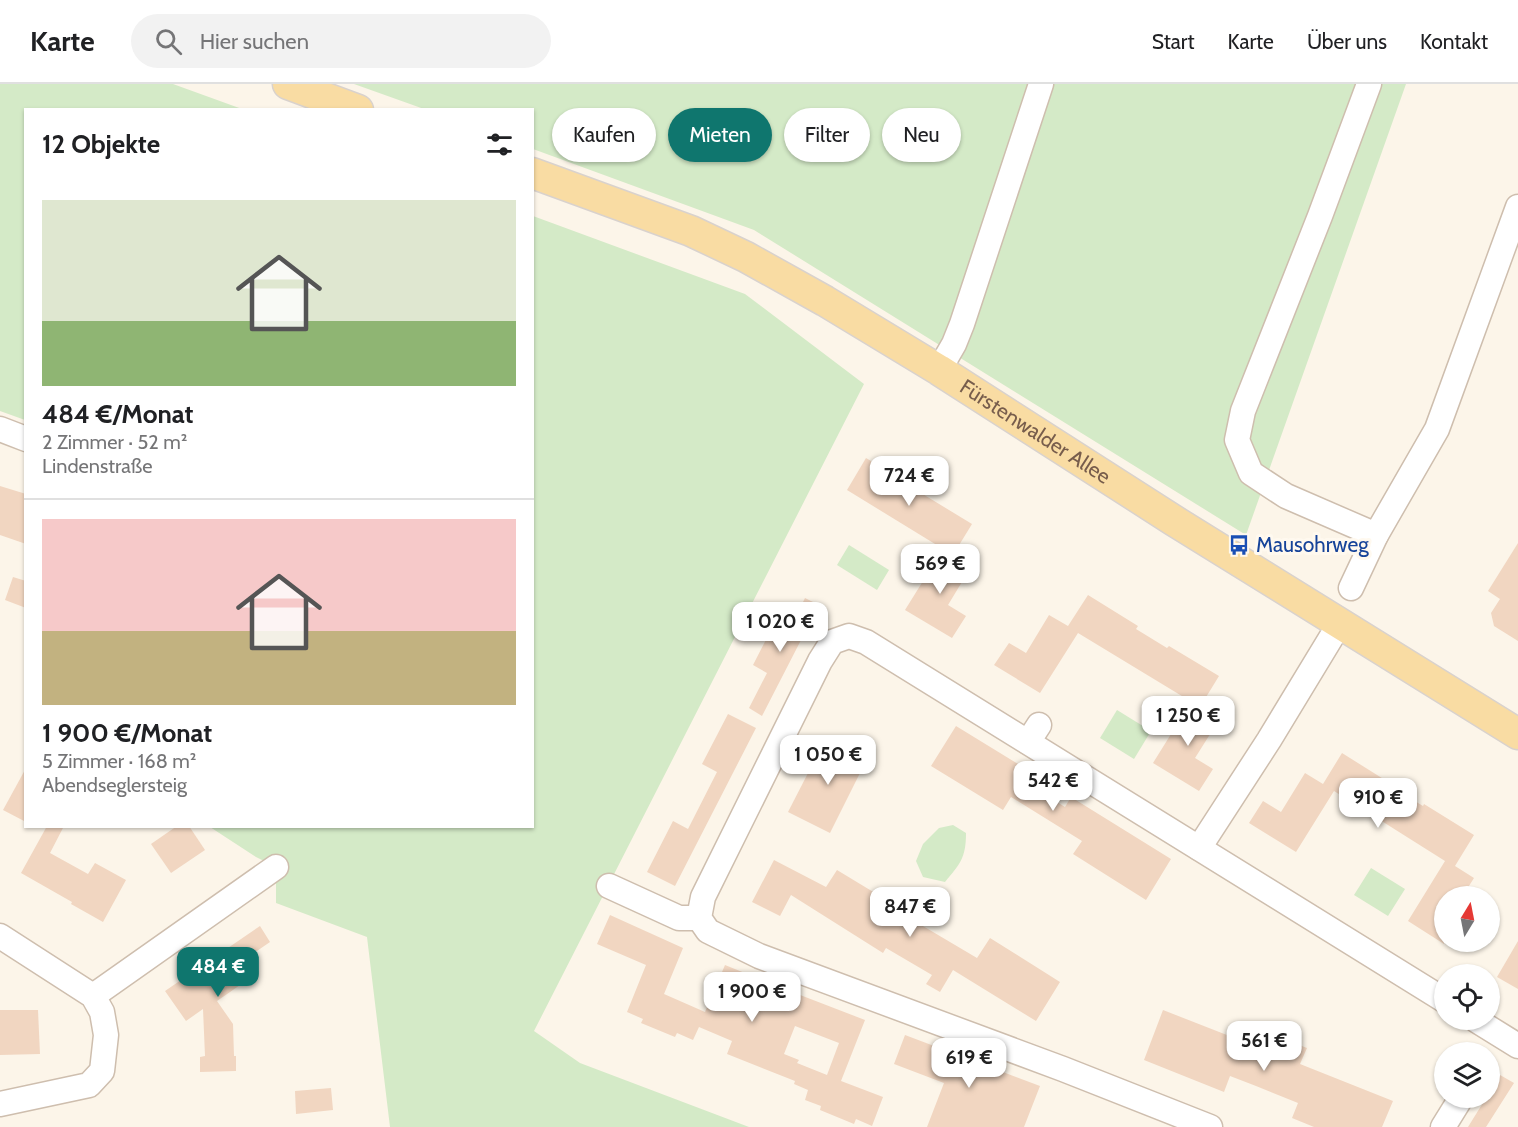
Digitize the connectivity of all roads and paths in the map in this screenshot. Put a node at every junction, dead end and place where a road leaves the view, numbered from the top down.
1 (288, 84) edge
2 (1041, 84) edge
3 (1370, 84) edge
4 (353, 108) edge
5 (534, 174) edge
6 (1518, 207) edge
7 (939, 370) junction
8 (0, 429) edge
9 (24, 438) edge
10 (1376, 535) junction
11 (1351, 588) dead end
12 (1340, 623) junction
13 (1518, 734) edge
14 (1199, 848) junction
15 (276, 867) dead end
16 (609, 886) dead end
17 (699, 918) junction
18 (0, 936) edge
19 (1434, 994) edge
20 (93, 996) junction
21 (1487, 1030) edge
22 (1503, 1045) edge
23 (0, 1104) edge
24 (1455, 1108) edge
25 (1210, 1127) edge
26 (1443, 1127) edge

1 - 4 main road
2 - 7 street
3 - 10 street
5 - 7 main road, Fürstenwalder Allee
6 - 10 street
7 - 12 main road, Fürstenwalder Allee
8 - 9 street
10 - 11 street
12 - 13 main road, Fürstenwalder Allee
12 - 14 street
14 - 17 street
14 - 19 street
15 - 20 street
16 - 17 street
17 - 25 street
18 - 20 street
20 - 23 street
21 - 22 street
24 - 26 street

